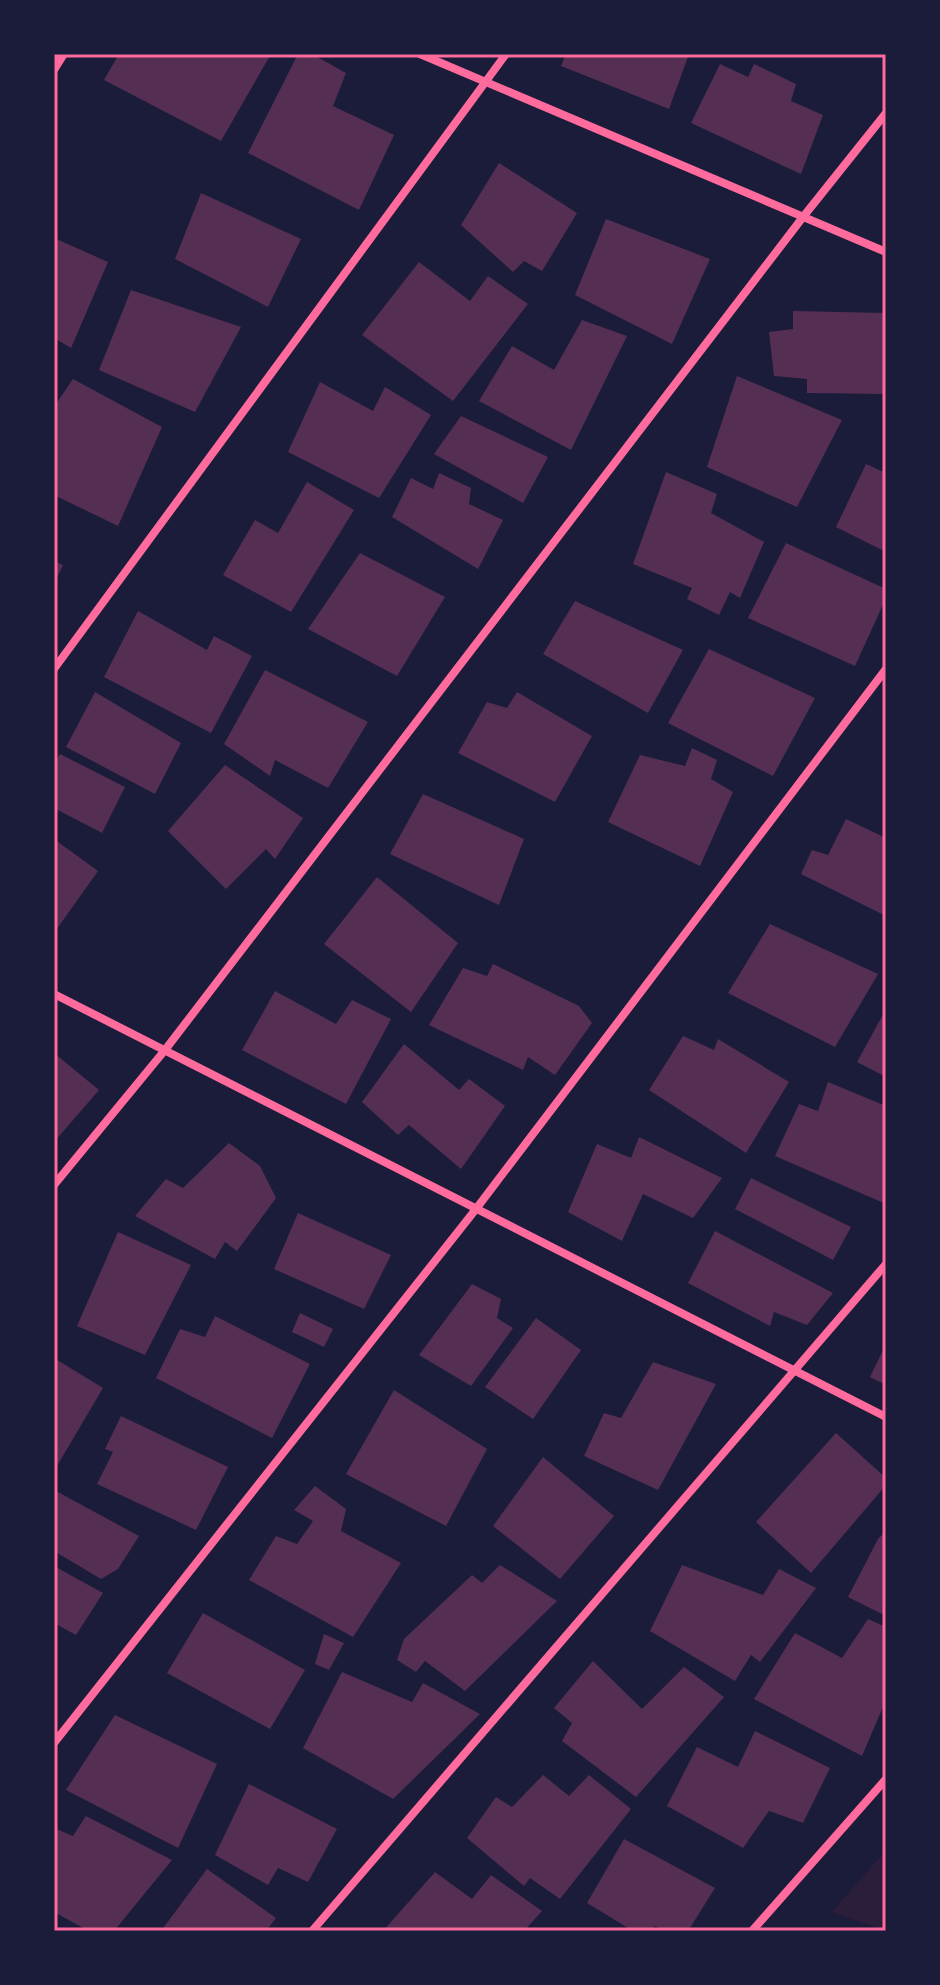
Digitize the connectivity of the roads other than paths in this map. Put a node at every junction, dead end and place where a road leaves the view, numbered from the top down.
1 (64, 54) edge
2 (420, 54) edge
3 (506, 54) edge
4 (54, 70) edge
5 (486, 82) junction
6 (886, 113) edge
7 (803, 217) junction
8 (886, 252) edge
9 (54, 669) edge
10 (886, 669) edge
11 (54, 994) edge
12 (165, 1050) junction
13 (54, 1185) edge
14 (476, 1209) junction
15 (886, 1264) edge
16 (793, 1370) junction
17 (886, 1417) edge
18 (54, 1743) edge
19 (886, 1779) edge
20 (312, 1931) edge
21 (752, 1931) edge

1 - 4 street
2 - 5 street
3 - 5 street
5 - 7 street
5 - 9 street
6 - 7 street
7 - 8 street
7 - 12 street
10 - 14 street
11 - 12 street
12 - 13 street
12 - 14 street
14 - 16 street
14 - 18 street
15 - 16 street
16 - 17 street
16 - 20 street
19 - 21 street

